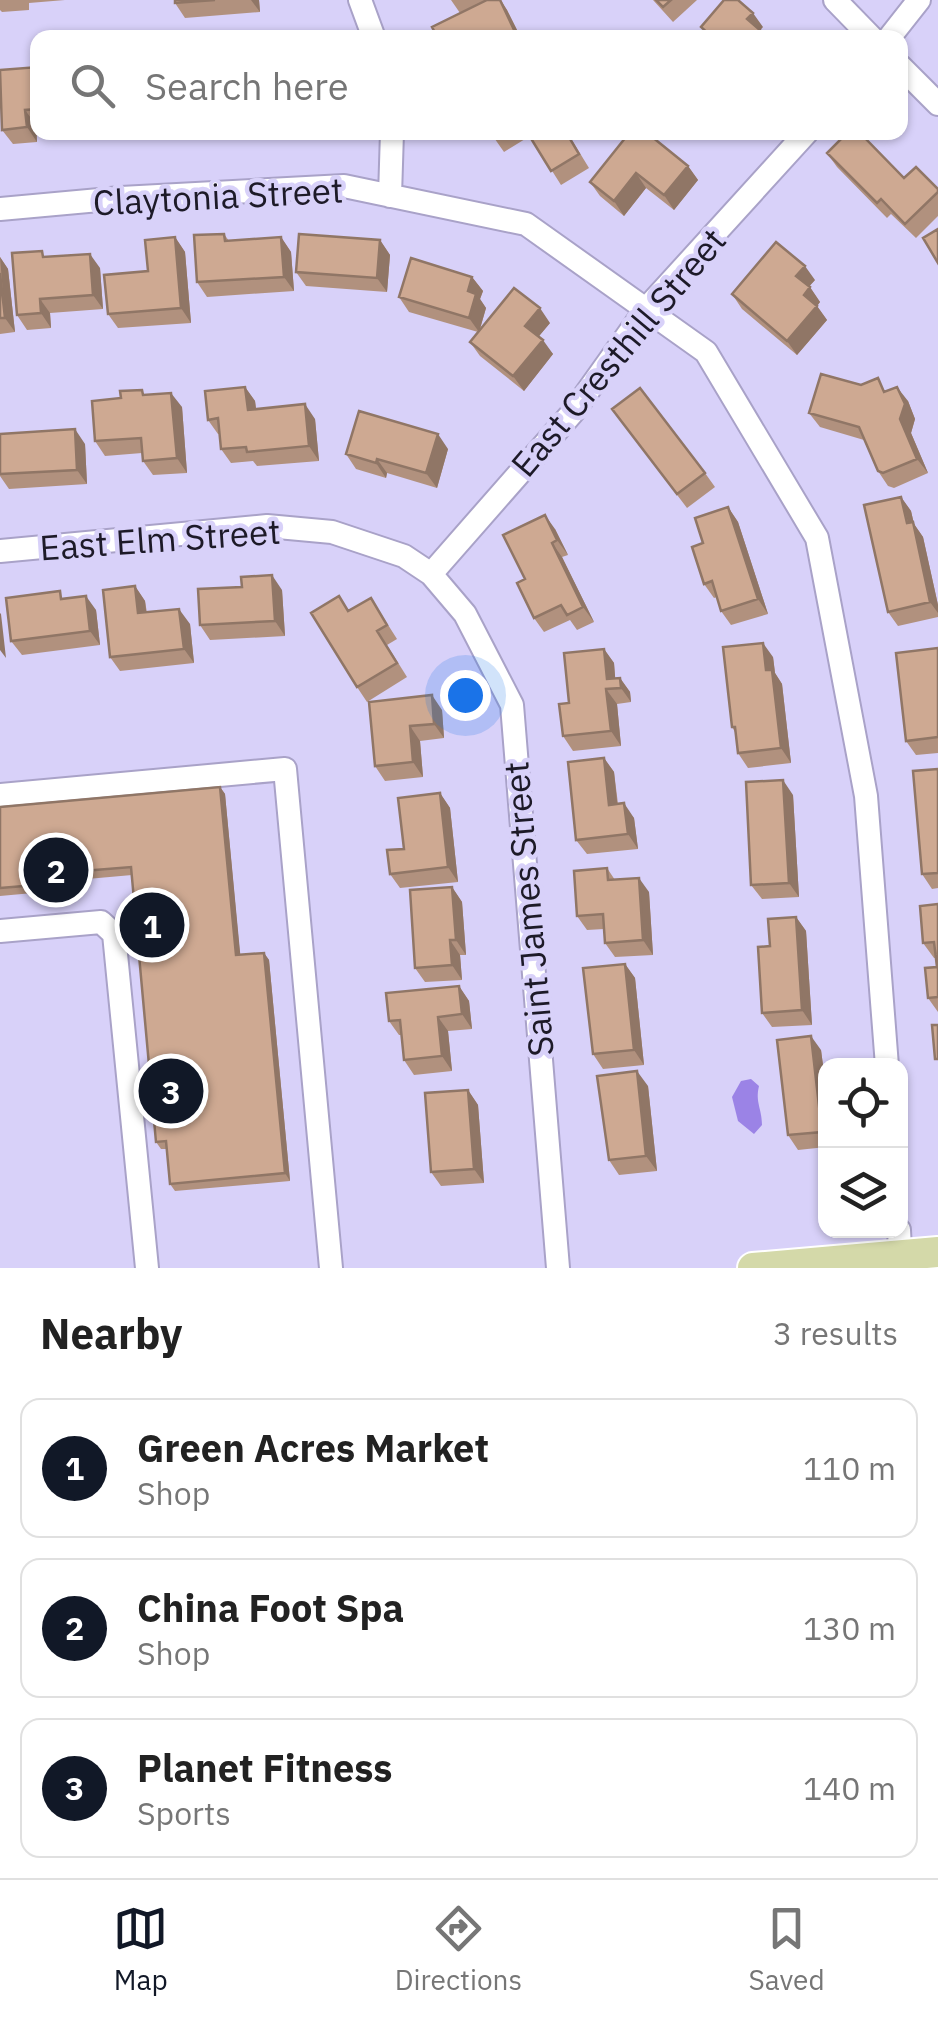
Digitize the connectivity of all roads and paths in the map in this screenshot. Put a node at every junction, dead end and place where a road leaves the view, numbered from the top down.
1 (360, 0) edge
2 (835, 0) edge
3 (919, 0) edge
4 (371, 30) edge
5 (864, 30) edge
6 (895, 30) edge
7 (908, 74) edge
8 (938, 104) edge
9 (392, 140) edge
10 (801, 140) edge
11 (390, 196) junction
12 (0, 209) edge
13 (647, 308) junction
14 (0, 552) edge
15 (431, 574) junction
16 (0, 795) edge
17 (0, 931) edge
18 (885, 1058) edge
19 (900, 1251) edge
20 (938, 1252) edge
21 (147, 1268) edge
22 (331, 1268) edge
23 (558, 1268) edge
24 (753, 1268) edge

1 - 4 street
2 - 5 street
3 - 6 street
7 - 8 street
9 - 11 street
10 - 13 street, East Cresthill Street
11 - 12 street, Claytonia Street
11 - 13 street, Claytonia Street
13 - 15 street, East Cresthill Street
13 - 18 street, Claytonia Street
14 - 15 street, East Elm Street
15 - 23 street, Saint James Street
16 - 22 street
17 - 21 street
19 - 20 main road
19 - 24 main road

